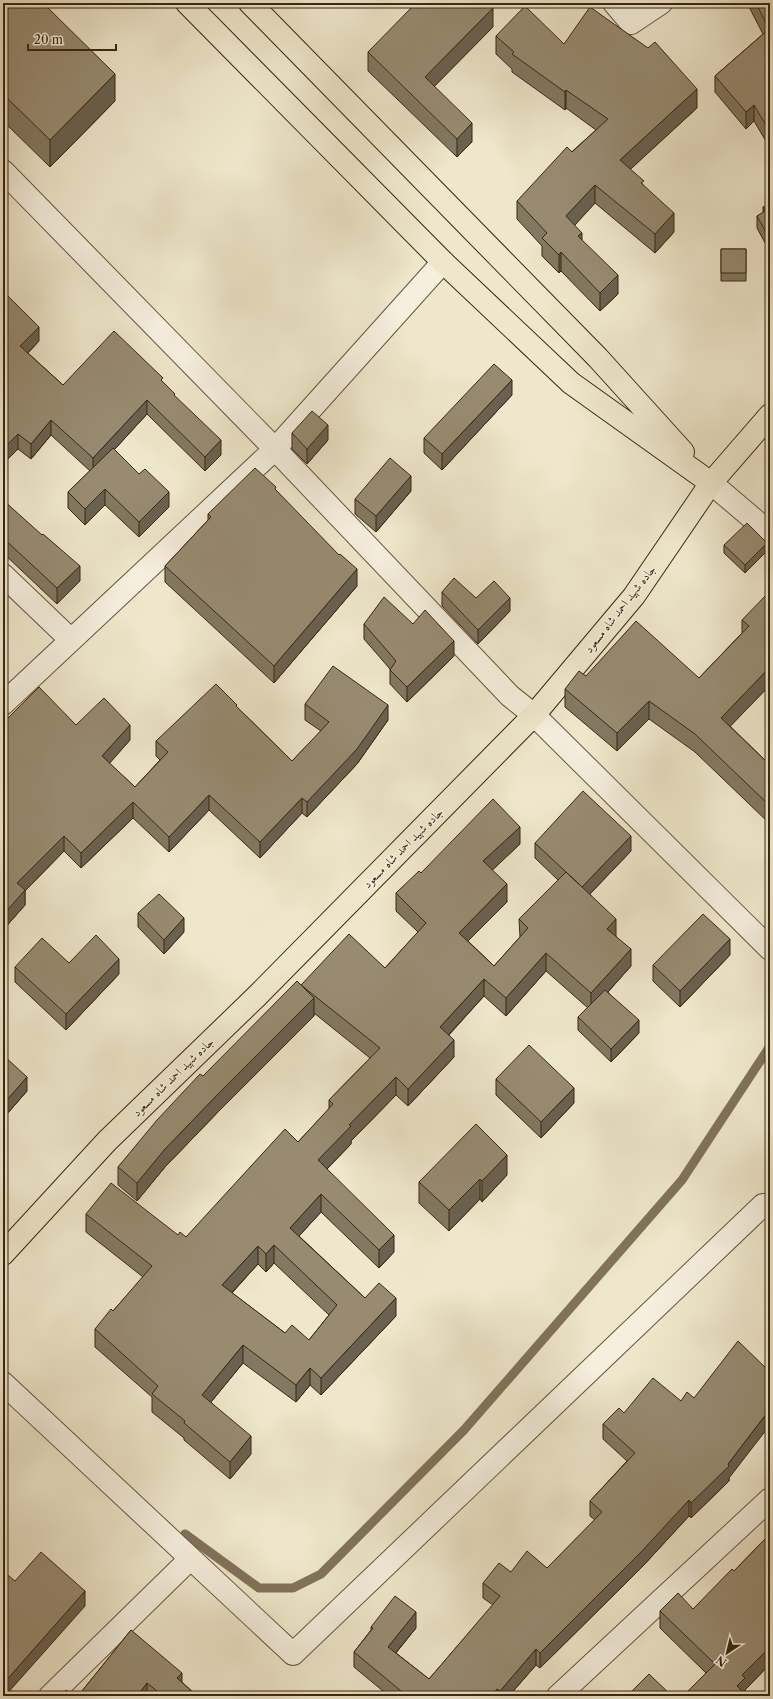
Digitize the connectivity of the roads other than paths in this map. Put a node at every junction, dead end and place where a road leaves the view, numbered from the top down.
1 (187, 3) edge
2 (250, 3) edge
3 (614, 3) edge
4 (661, 3) edge
5 (3, 171) edge
6 (443, 262) junction
7 (770, 415) edge
8 (275, 449) junction
9 (711, 483) junction
10 (770, 533) edge
11 (3, 575) edge
12 (71, 640) junction
13 (3, 704) edge
14 (534, 715) junction
15 (770, 949) edge
16 (763, 1204) dead end
17 (3, 1254) edge
18 (3, 1383) edge
19 (770, 1499) edge
20 (190, 1559) junction
21 (50, 1696) edge
22 (558, 1696) edge

1 - 6 main road
2 - 9 main road
3 - 4 street
5 - 8 street
6 - 8 street
6 - 9 main road
7 - 9 main road, جاده شهيد احمد شاه مسعود
8 - 12 street
8 - 14 street
9 - 10 street
9 - 14 main road, جاده شهيد احمد شاه مسعود
11 - 12 street
12 - 13 street
14 - 15 street
14 - 17 main road, جاده شهيد احمد شاه مسعود
16 - 20 street
18 - 20 street
19 - 22 street
20 - 21 street

